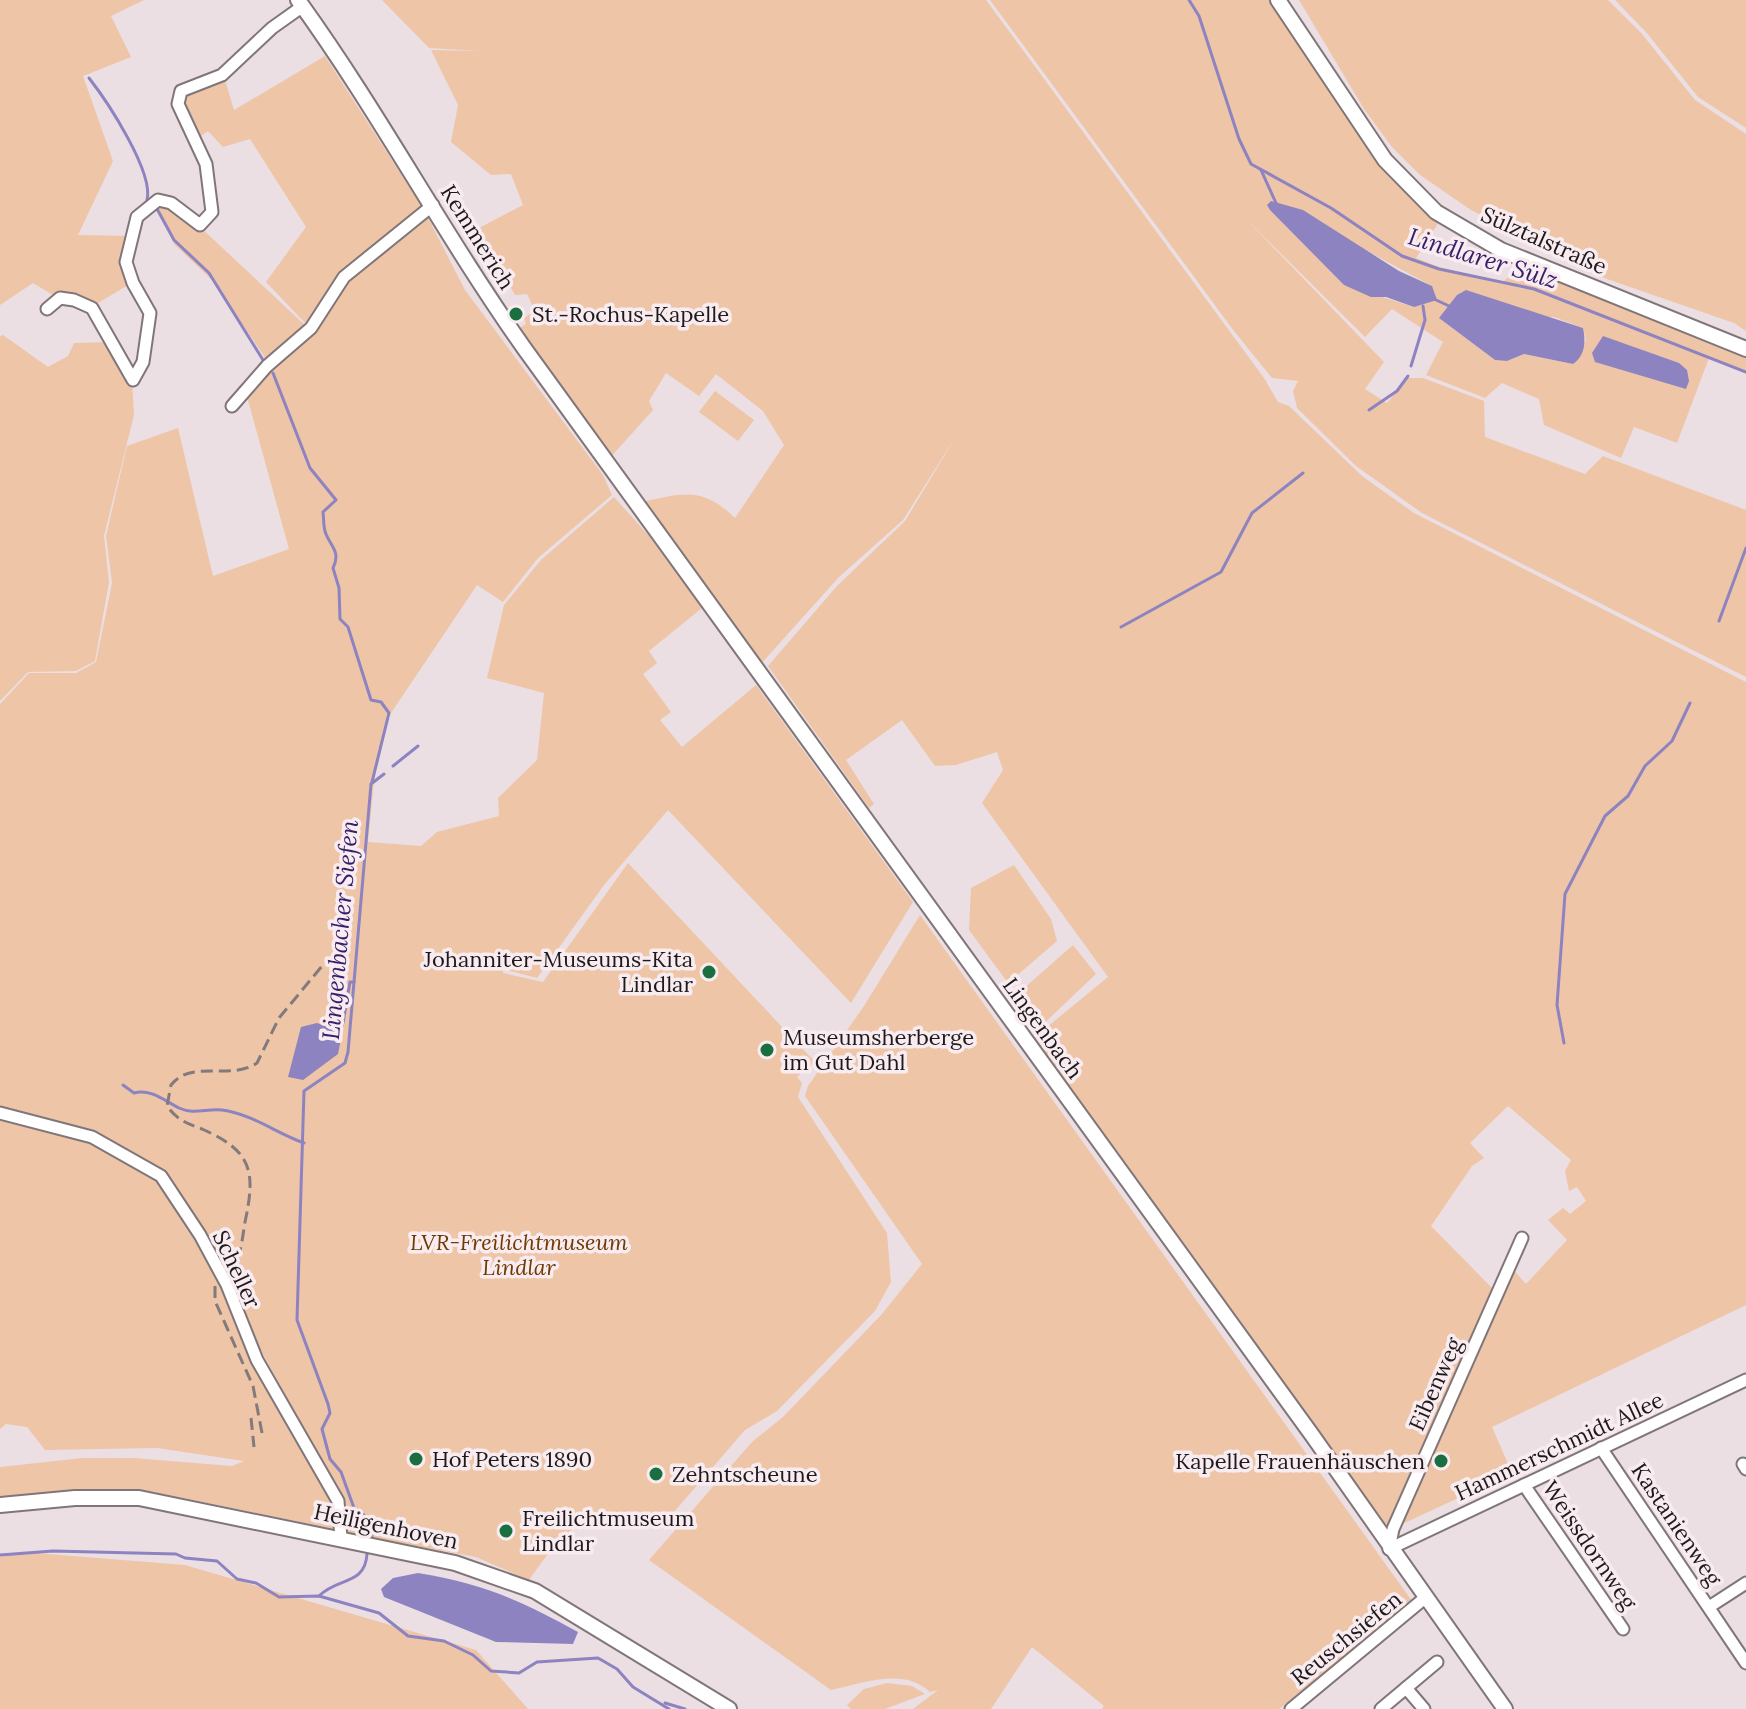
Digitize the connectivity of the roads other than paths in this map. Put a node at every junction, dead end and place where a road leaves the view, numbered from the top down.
1 (1278, 0) edge
2 (300, 3) edge
3 (433, 205) junction
4 (47, 309) dead end
5 (1746, 349) edge
6 (232, 406) dead end
7 (624, 485) joint
8 (0, 1113) edge
9 (1522, 1238) dead end
10 (1746, 1380) edge
11 (1601, 1448) junction
12 (1524, 1485) junction
13 (0, 1505) edge
14 (341, 1538) junction
15 (1389, 1549) junction
16 (1746, 1583) edge
17 (1426, 1597) junction
18 (1709, 1607) junction
19 (1623, 1629) dead end
20 (1437, 1662) dead end
21 (1746, 1663) edge
22 (1406, 1688) junction
23 (729, 1709) edge
24 (1291, 1709) edge
25 (1381, 1709) edge
26 (1424, 1709) edge
27 (1505, 1709) edge

1 - 5 street, Sülztalstraße
2 - 3 street, Kemmerich
2 - 4 street, Kemmerich
3 - 6 street
3 - 7 street, Kemmerich
7 - 15 street, Lingenbach
8 - 14 street, Scheller
9 - 15 street, Eibenweg
10 - 11 street, Hammerschmidt Allee
11 - 12 street, Hammerschmidt Allee
11 - 18 street, Kastanienweg
12 - 15 street, Hammerschmidt Allee
12 - 19 street, Weissdornweg
13 - 14 street, Heiligenhoven
14 - 23 street, Heiligenhoven
15 - 17 street, Lingenbach
16 - 18 street
17 - 24 street, Reuschsiefen
17 - 27 street, Lingenbach
18 - 21 street, Kastanienweg
20 - 22 street
22 - 25 street
22 - 26 street

